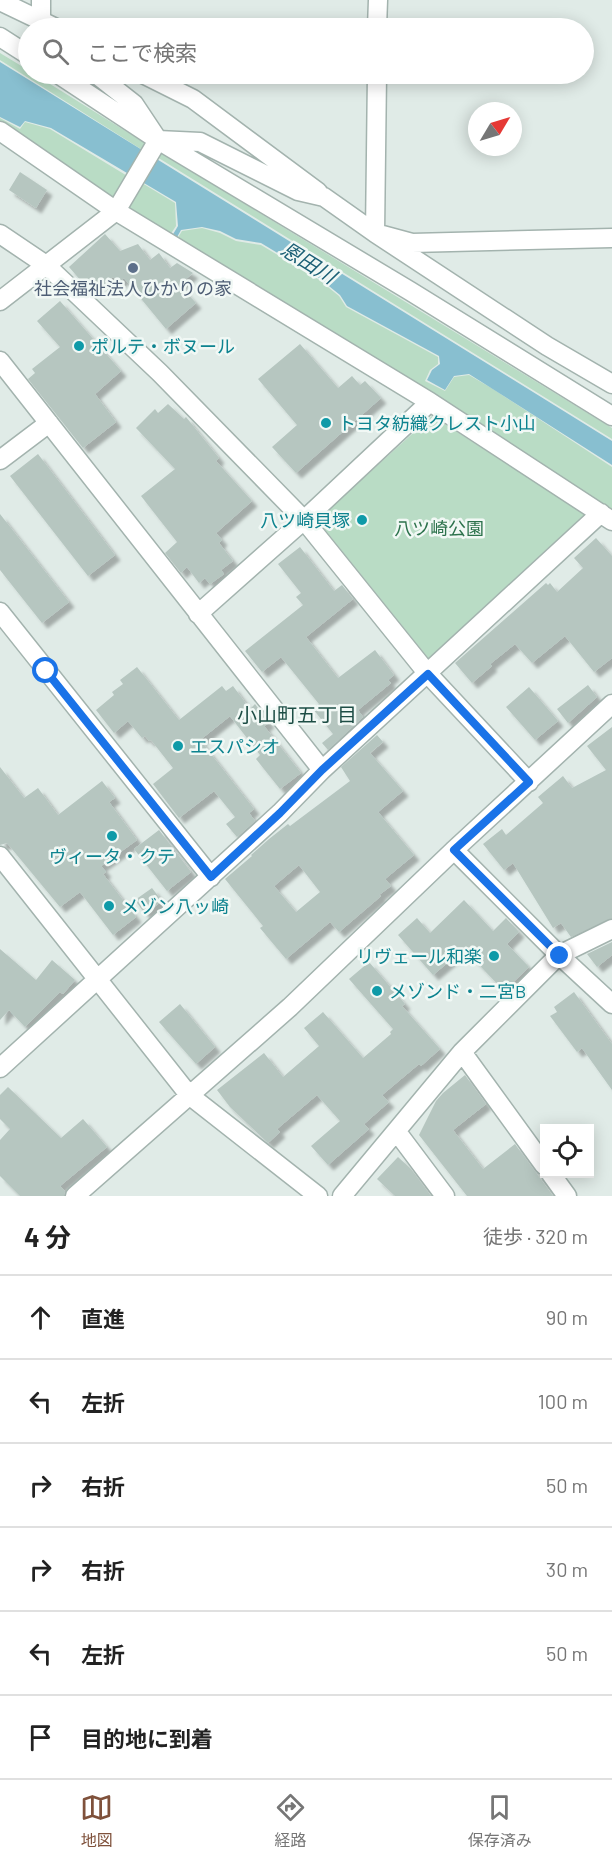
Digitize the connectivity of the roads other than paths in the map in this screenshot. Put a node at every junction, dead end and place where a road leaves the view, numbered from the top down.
1 (41, 0) edge
2 (378, 0) edge
3 (0, 1) edge
4 (32, 18) edge
5 (45, 18) edge
6 (377, 18) edge
7 (0, 37) edge
8 (18, 49) edge
9 (73, 84) edge
10 (109, 84) edge
11 (163, 84) edge
12 (377, 84) edge
13 (0, 131) edge
14 (158, 141) junction
15 (324, 197) junction
16 (116, 211) junction
17 (375, 233) junction
18 (0, 234) edge
19 (612, 238) edge
20 (46, 265) junction
21 (0, 301) edge
22 (0, 361) edge
23 (612, 384) edge
24 (430, 402) junction
25 (612, 416) edge
26 (49, 423) junction
27 (0, 460) edge
28 (607, 517) edge
29 (304, 520) junction
30 (0, 612) edge
31 (198, 614) junction
32 (428, 674) junction
33 (611, 708) edge
34 (322, 770) junction
35 (529, 782) junction
36 (454, 850) junction
37 (0, 856) edge
38 (211, 877) junction
39 (612, 929) edge
40 (560, 956) junction
41 (97, 979) junction
42 (612, 1004) edge
43 (462, 1052) junction
44 (0, 1068) edge
45 (189, 1095) junction
46 (397, 1132) junction
47 (540, 1159) edge
48 (554, 1178) edge
49 (75, 1196) edge
50 (318, 1196) edge
51 (342, 1196) edge
52 (446, 1196) edge
53 (567, 1196) edge

1 - 5 street
2 - 6 street
3 - 4 street
7 - 8 street
9 - 14 street
10 - 14 street
11 - 15 street
12 - 17 street
13 - 16 street
14 - 15 street
14 - 16 street
14 - 25 street
15 - 17 street
16 - 20 street
16 - 24 street
17 - 19 street
17 - 23 street
18 - 20 street
20 - 21 street
20 - 29 street
22 - 26 street
24 - 28 street
24 - 29 street
26 - 27 street
26 - 31 street
28 - 32 street
29 - 31 street
29 - 32 street
30 - 38 street
31 - 34 street
32 - 34 street
32 - 35 street
33 - 35 street
34 - 38 street
35 - 36 street
36 - 40 street
36 - 45 street
37 - 41 street
38 - 41 street
39 - 40 street
40 - 42 street
40 - 43 street
41 - 44 street
41 - 45 street
43 - 46 street
43 - 47 street
45 - 49 street
45 - 50 street
46 - 51 street
46 - 52 street
48 - 53 street

